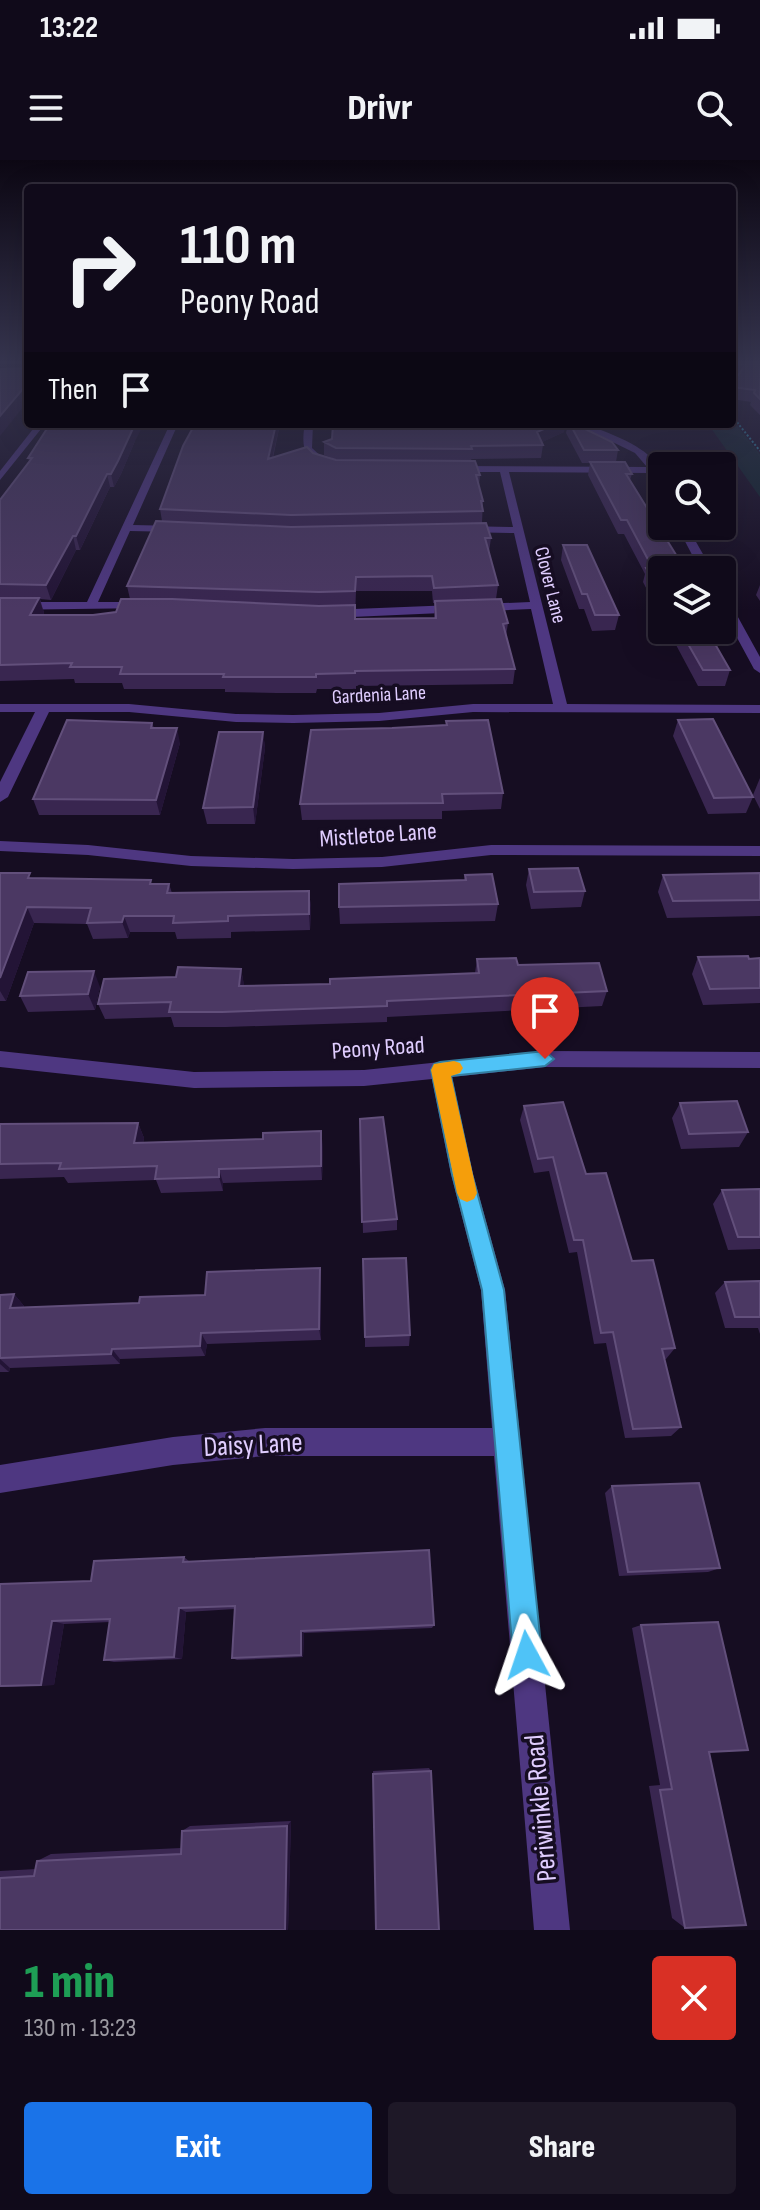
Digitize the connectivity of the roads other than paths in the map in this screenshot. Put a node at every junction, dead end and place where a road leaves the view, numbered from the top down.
1 (25, 445) edge
2 (164, 445) edge
3 (306, 445) edge
4 (624, 445) edge
5 (648, 466) edge
6 (336, 467) edge
7 (446, 469) edge
8 (504, 469) junction
9 (648, 470) edge
10 (0, 477) edge
11 (126, 528) junction
12 (185, 529) edge
13 (451, 529) edge
14 (518, 530) junction
15 (536, 605) junction
16 (0, 606) edge
17 (91, 606) junction
18 (161, 606) edge
19 (320, 614) edge
20 (736, 625) edge
21 (760, 669) edge
22 (0, 708) edge
23 (44, 708) junction
24 (561, 708) junction
25 (760, 709) edge
26 (0, 797) edge
27 (0, 846) edge
28 (760, 851) edge
29 (0, 1059) edge
30 (760, 1060) edge
31 (440, 1070) junction
32 (509, 1442) junction
33 (0, 1479) edge
34 (552, 1930) edge

1 - 10 street
2 - 11 street
3 - 6 street
4 - 5 street
7 - 8 street
8 - 9 street
8 - 14 street, Clover Lane
11 - 12 street
11 - 17 street
13 - 14 street
14 - 15 street, Clover Lane
15 - 19 street
15 - 24 street, Clover Lane
16 - 17 street
17 - 18 street
20 - 21 street
22 - 23 street, Gardenia Lane
23 - 24 street, Gardenia Lane
23 - 26 street
24 - 25 street, Gardenia Lane
27 - 28 street, Mistletoe Lane
29 - 31 street, Peony Road
30 - 31 street, Peony Road
31 - 32 street, Periwinkle Road
32 - 33 street, Daisy Lane
32 - 34 street, Periwinkle Road

